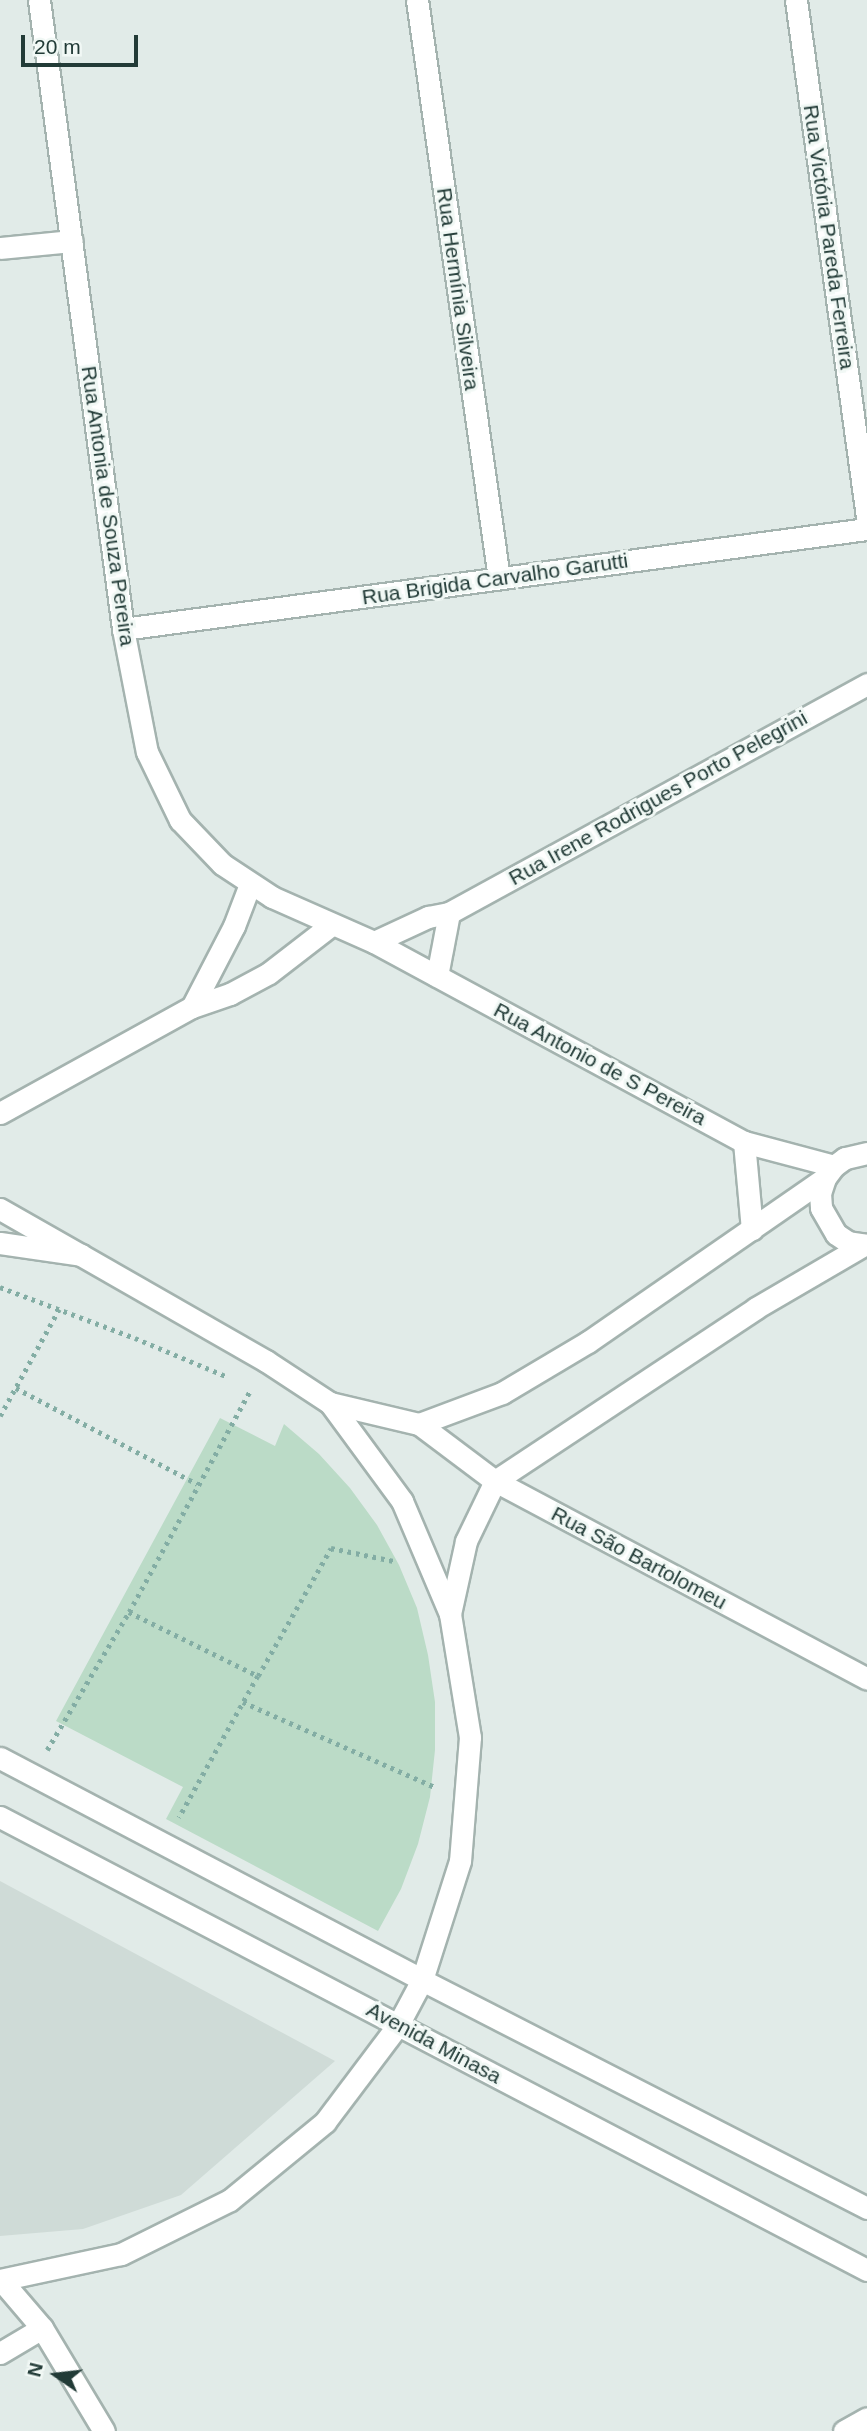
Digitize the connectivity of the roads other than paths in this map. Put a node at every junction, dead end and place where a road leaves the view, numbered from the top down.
1 (39, 0) edge
2 (417, 0) edge
3 (796, 0) edge
4 (72, 241) junction
5 (0, 248) edge
6 (867, 517) edge
7 (867, 529) edge
8 (499, 578) junction
9 (123, 629) junction
10 (867, 684) edge
11 (250, 884) junction
12 (449, 913) junction
13 (331, 925) junction
14 (374, 942) junction
15 (437, 976) junction
16 (192, 1007) junction
17 (0, 1113) edge
18 (744, 1142) junction
19 (867, 1151) edge
20 (835, 1167) junction
21 (0, 1209) edge
22 (752, 1230) junction
23 (0, 1242) edge
24 (865, 1245) edge
25 (81, 1255) junction
26 (330, 1403) junction
27 (419, 1423) junction
28 (495, 1481) junction
29 (450, 1614) junction
30 (867, 1679) edge
31 (0, 1758) edge
32 (0, 1817) edge
33 (422, 1980) junction
34 (398, 2025) junction
35 (867, 2208) edge
36 (867, 2270) edge
37 (1, 2280) edge
38 (43, 2328) junction
39 (0, 2353) edge
40 (867, 2418) edge
41 (104, 2431) edge
42 (844, 2431) edge

1 - 4 street, Rua Antonia de Souza Pereira
2 - 8 street, Rua Hermínia Silveira
3 - 6 street, Rua Victória Pareda Ferreira
4 - 5 street
4 - 9 street, Rua Antonia de Souza Pereira
7 - 8 street, Rua Brigida Carvalho Garutti
8 - 9 street, Rua Brigida Carvalho Garutti
9 - 11 street, Rua Antonia de Souza Pereira
10 - 12 street, Rua Irene Rodrigues Porto Pelegrini
11 - 13 street, Rua Antonia de Souza Pereira
11 - 16 street
12 - 14 street, Rua Irene Rodrigues Porto Pelegrini
12 - 15 street
13 - 14 street
13 - 16 street
14 - 15 street, Rua Antonio de S Pereira
15 - 18 street, Rua Antonio de S Pereira
16 - 17 street
18 - 20 street, Rua Antonio de S Pereira
18 - 22 street
19 - 20 street
20 - 22 street
20 - 24 street
21 - 25 street
22 - 27 street
23 - 25 street
24 - 28 street
25 - 26 street
26 - 27 street
26 - 29 street
27 - 28 street, Rua São Bartolomeu
28 - 29 street
28 - 30 street, Rua São Bartolomeu
29 - 33 street
31 - 33 street
32 - 34 street, Avenida Minasa
33 - 34 street
33 - 35 street
34 - 36 street, Avenida Minasa
34 - 37 street
37 - 38 street
38 - 39 street
38 - 41 street
40 - 42 street

